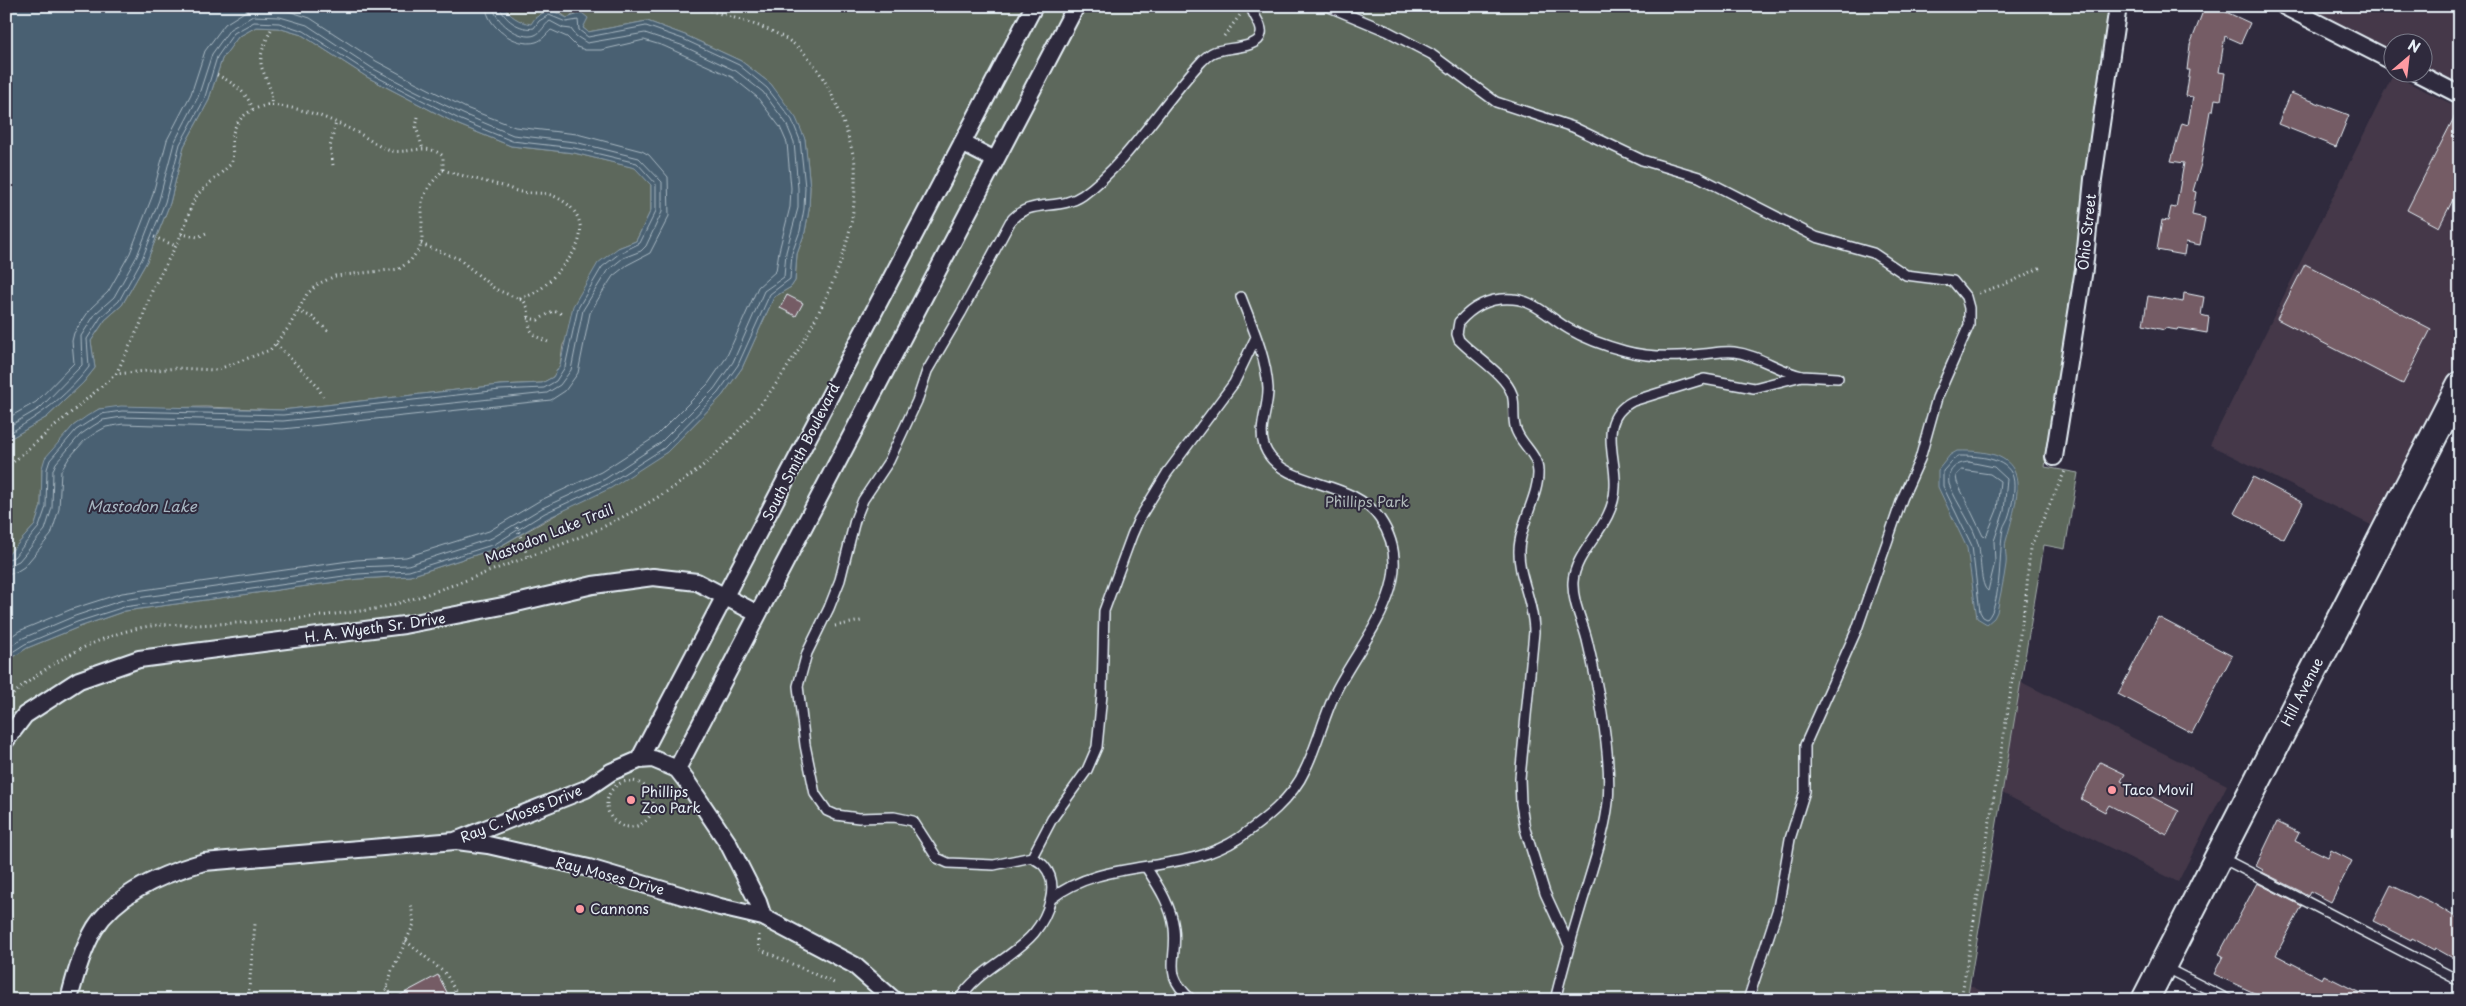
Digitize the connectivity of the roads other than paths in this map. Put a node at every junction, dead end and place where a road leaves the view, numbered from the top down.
1 (1034, 6) edge
2 (1076, 6) edge
3 (1327, 6) edge
4 (2118, 6) edge
5 (2284, 6) edge
6 (1248, 8) edge
7 (2384, 57) edge
8 (2434, 82) edge
9 (2460, 95) edge
10 (962, 143) junction
11 (995, 160) junction
12 (1241, 297) dead end
13 (1256, 337) junction
14 (1802, 376) junction
15 (1838, 378) dead end
16 (2460, 385) edge
17 (2054, 457) dead end
18 (726, 596) junction
19 (758, 614) junction
20 (6, 740) edge
21 (639, 760) junction
22 (677, 769) junction
23 (455, 841) junction
24 (2218, 856) junction
25 (1032, 857) junction
26 (1146, 867) junction
27 (1051, 898) junction
28 (763, 917) junction
29 (1569, 945) junction
30 (2162, 966) junction
31 (2460, 981) edge
32 (69, 1000) edge
33 (894, 1000) edge
34 (959, 1000) edge
35 (1192, 1000) edge
36 (1555, 1000) edge
37 (1748, 1000) edge
38 (2145, 1000) edge
39 (2229, 1000) edge

1 - 10 street, South Smith Boulevard
2 - 11 street
3 - 37 lane
4 - 17 street, Ohio Street
5 - 7 street
6 - 25 lane
8 - 9 street
10 - 11 street
10 - 18 street, South Smith Boulevard
11 - 19 street
12 - 13 lane
13 - 25 lane
13 - 26 lane
14 - 15 lane
14 - 29 lane
14 - 29 lane
16 - 24 main road, Hill Avenue
18 - 19 street, H. A. Wyeth Sr. Drive
18 - 20 street, H. A. Wyeth Sr. Drive
18 - 21 street, South Smith Boulevard
19 - 22 street
21 - 22 street
21 - 23 street, Ray C. Moses Drive
22 - 28 street
23 - 28 street, Ray Moses Drive
23 - 32 street, Ray C. Moses Drive
24 - 30 main road, Hill Avenue
24 - 31 lane
25 - 27 lane
26 - 27 lane
26 - 35 lane
27 - 34 lane
28 - 33 street
29 - 36 lane
30 - 38 main road, Hill Avenue
30 - 39 lane

